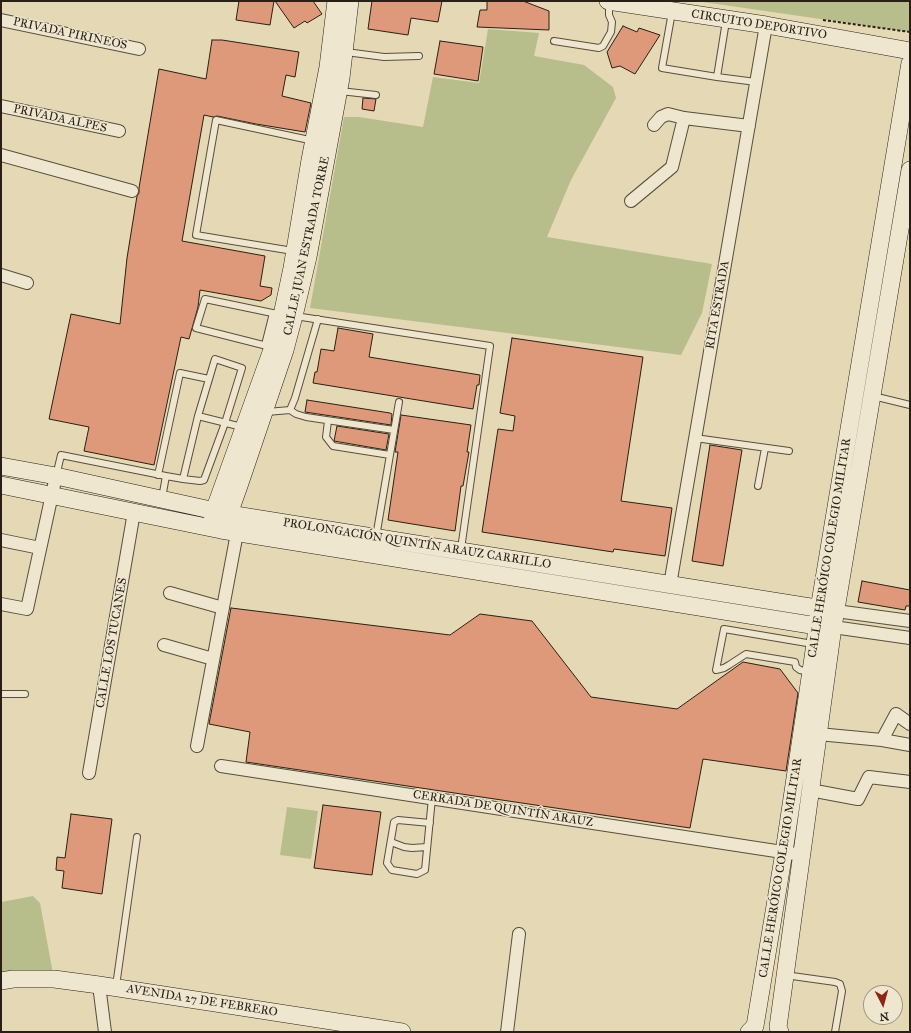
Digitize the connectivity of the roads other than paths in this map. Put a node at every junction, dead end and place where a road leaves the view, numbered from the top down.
1 (336, 1) edge
2 (350, 1) edge
3 (610, 1) edge
4 (672, 11) junction
5 (726, 19) junction
6 (1, 20) edge
7 (766, 25) junction
8 (554, 41) dead end
9 (340, 44) junction
10 (139, 49) dead end
11 (910, 51) edge
12 (418, 56) dead end
13 (910, 63) edge
14 (717, 77) junction
15 (756, 82) junction
16 (339, 91) junction
17 (376, 96) dead end
18 (1, 106) edge
19 (684, 118) junction
20 (654, 125) dead end
21 (748, 126) junction
22 (119, 131) dead end
23 (321, 142) junction
24 (903, 148) edge
25 (1, 155) edge
26 (910, 170) edge
27 (132, 191) dead end
28 (908, 197) edge
29 (631, 201) dead end
30 (302, 253) junction
31 (1, 275) edge
32 (27, 283) dead end
33 (283, 314) junction
34 (318, 319) junction
35 (269, 346) junction
36 (209, 379) junction
37 (872, 395) junction
38 (399, 402) dead end
39 (910, 405) edge
40 (290, 410) junction
41 (264, 412) junction
42 (198, 416) junction
43 (328, 420) junction
44 (225, 423) junction
45 (251, 429) junction
46 (394, 430) junction
47 (695, 438) junction
48 (765, 448) junction
49 (789, 451) dead end
50 (390, 455) junction
51 (1, 466) edge
52 (158, 475) junction
53 (56, 476) junction
54 (166, 476) junction
55 (183, 479) junction
56 (1, 485) edge
57 (758, 486) dead end
58 (51, 495) junction
59 (161, 499) junction
60 (134, 512) junction
61 (222, 513) junction
62 (223, 530) junction
63 (336, 531) junction
64 (376, 537) junction
65 (1, 540) edge
66 (40, 548) junction
67 (334, 548) junction
68 (460, 560) junction
69 (635, 579) junction
70 (670, 584) junction
71 (170, 593) dead end
72 (632, 596) junction
73 (1, 604) edge
74 (223, 608) junction
75 (819, 608) junction
76 (829, 621) junction
77 (910, 622) edge
78 (910, 638) edge
79 (815, 644) junction
80 (164, 645) dead end
81 (213, 659) junction
82 (811, 672) junction
83 (1, 694) edge
84 (25, 694) dead end
85 (910, 724) edge
86 (818, 734) junction
87 (882, 740) junction
88 (197, 746) dead end
89 (910, 746) edge
90 (221, 766) dead end
91 (89, 773) dead end
92 (910, 782) edge
93 (810, 790) junction
94 (432, 798) junction
95 (430, 823) junction
96 (137, 837) dead end
97 (391, 842) junction
98 (427, 847) junction
99 (784, 852) junction
100 (802, 855) junction
101 (519, 934) dead end
102 (785, 975) junction
103 (1, 981) edge
104 (99, 984) junction
105 (116, 987) junction
106 (756, 1030) edge
107 (776, 1030) edge
108 (105, 1032) edge
109 (402, 1032) edge
110 (507, 1032) edge
111 (835, 1032) edge

1 - 9 main road, CALLE JUAN ESTRADA TORRE
2 - 9 main road, CALLE JUAN ESTRADA TORRE
3 - 4 main road, CIRCUITO DEPORTIVO
3 - 8 lane
4 - 5 main road, CIRCUITO DEPORTIVO
4 - 14 lane
5 - 7 main road, CIRCUITO DEPORTIVO
5 - 14 lane
6 - 10 street, PRIVADA PIRINEOS
7 - 11 main road, CIRCUITO DEPORTIVO
7 - 15 street, RITA ESTRADA
9 - 12 lane
9 - 16 main road, CALLE JUAN ESTRADA TORRE
9 - 23 main road, CALLE JUAN ESTRADA TORRE
13 - 24 main road, CALLE HERÓICO COLEGIO MILITAR
14 - 15 lane
15 - 21 street, RITA ESTRADA
16 - 17 lane
16 - 23 main road, CALLE JUAN ESTRADA TORRE
18 - 22 street, PRIVADA ALPES
19 - 20 street
19 - 21 street
19 - 29 street
21 - 47 street, RITA ESTRADA
23 - 30 main road, CALLE JUAN ESTRADA TORRE
23 - 30 lane
24 - 75 main road, CALLE HERÓICO COLEGIO MILITAR
25 - 27 street
26 - 28 main road, CALLE HERÓICO COLEGIO MILITAR
28 - 37 main road, CALLE HERÓICO COLEGIO MILITAR
30 - 33 main road, CALLE JUAN ESTRADA TORRE
31 - 32 street
33 - 34 lane
33 - 35 main road, CALLE JUAN ESTRADA TORRE
33 - 35 lane
33 - 41 main road, CALLE JUAN ESTRADA TORRE
34 - 40 lane
34 - 68 lane
35 - 45 main road, CALLE JUAN ESTRADA TORRE
36 - 42 lane
36 - 44 lane
36 - 52 lane
37 - 39 lane
37 - 76 main road, CALLE HERÓICO COLEGIO MILITAR
38 - 46 lane
40 - 41 lane
40 - 43 lane
41 - 45 main road, CALLE JUAN ESTRADA TORRE
42 - 44 lane
42 - 55 lane
43 - 46 lane
43 - 50 lane
44 - 45 lane
44 - 55 lane
45 - 61 main road, CALLE JUAN ESTRADA TORRE
46 - 50 lane
47 - 48 lane
47 - 70 street, RITA ESTRADA
48 - 49 lane
48 - 57 lane
50 - 64 lane
51 - 53 main road, PROLONGACIÓN QUINTÍN ARAUZ CARRILLO
52 - 53 lane
52 - 54 lane
53 - 58 street
53 - 59 main road, PROLONGACIÓN QUINTÍN ARAUZ CARRILLO
54 - 55 lane
54 - 59 lane
56 - 58 main road, PROLONGACIÓN QUINTÍN ARAUZ CARRILLO
58 - 60 main road, PROLONGACIÓN QUINTÍN ARAUZ CARRILLO
58 - 66 street
59 - 61 main road, PROLONGACIÓN QUINTÍN ARAUZ CARRILLO
60 - 62 main road, PROLONGACIÓN QUINTÍN ARAUZ CARRILLO
60 - 91 street, CALLE LOS TUCANES
61 - 62 main road, CALLE JUAN ESTRADA TORRE
61 - 63 main road, PROLONGACIÓN QUINTÍN ARAUZ CARRILLO
62 - 67 main road, PROLONGACIÓN QUINTÍN ARAUZ CARRILLO
62 - 74 street
63 - 64 main road, PROLONGACIÓN QUINTÍN ARAUZ CARRILLO
63 - 67 main road
64 - 68 main road, PROLONGACIÓN QUINTÍN ARAUZ CARRILLO
65 - 66 street
66 - 73 street
67 - 68 main road, PROLONGACIÓN QUINTÍN ARAUZ CARRILLO
68 - 69 main road, PROLONGACIÓN QUINTÍN ARAUZ CARRILLO
68 - 72 main road, PROLONGACIÓN QUINTÍN ARAUZ CARRILLO
69 - 70 main road, PROLONGACIÓN QUINTÍN ARAUZ CARRILLO
69 - 72 main road
70 - 75 main road, PROLONGACIÓN QUINTÍN ARAUZ CARRILLO
71 - 74 street
72 - 76 main road, PROLONGACIÓN QUINTÍN ARAUZ CARRILLO
74 - 81 street
75 - 76 main road, PROLONGACIÓN QUINTÍN ARAUZ CARRILLO
76 - 77 street
76 - 78 street
76 - 79 main road, CALLE HERÓICO COLEGIO MILITAR
76 - 86 main road, CALLE HERÓICO COLEGIO MILITAR
79 - 82 main road, CALLE HERÓICO COLEGIO MILITAR
79 - 82 lane
80 - 81 street
81 - 88 street
82 - 99 main road, CALLE HERÓICO COLEGIO MILITAR
83 - 84 lane
85 - 87 street
86 - 87 street
86 - 93 main road, CALLE HERÓICO COLEGIO MILITAR
87 - 89 street
90 - 94 street, CERRADA DE QUINTÍN ARAUZ
92 - 93 street
93 - 100 main road, CALLE HERÓICO COLEGIO MILITAR
94 - 95 lane
94 - 99 street, CERRADA DE QUINTÍN ARAUZ
95 - 97 lane
95 - 98 lane
96 - 105 lane
97 - 98 lane
97 - 98 lane
99 - 100 street, CERRADA DE QUINTÍN ARAUZ
99 - 106 main road, CALLE HERÓICO COLEGIO MILITAR
100 - 102 main road, CALLE HERÓICO COLEGIO MILITAR
101 - 110 street
102 - 107 main road, CALLE HERÓICO COLEGIO MILITAR
102 - 111 lane
103 - 104 main road, AVENIDA 27 DE FEBRERO
104 - 105 main road, AVENIDA 27 DE FEBRERO
104 - 108 street
105 - 109 main road, AVENIDA 27 DE FEBRERO

